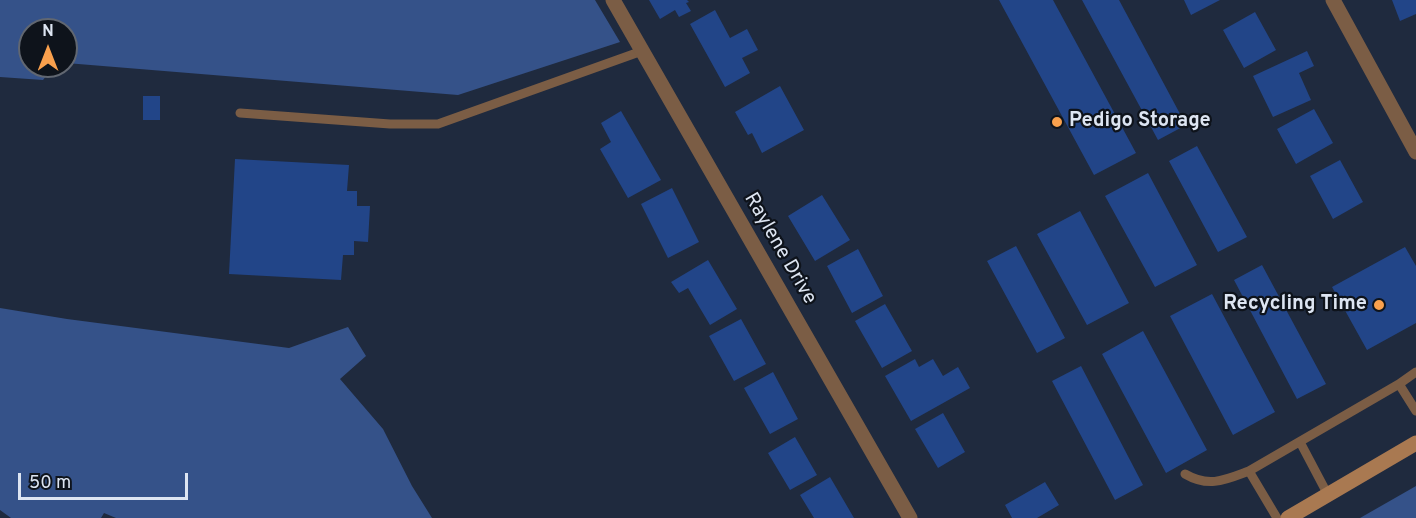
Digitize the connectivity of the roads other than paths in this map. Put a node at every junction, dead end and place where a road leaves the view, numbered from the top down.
1 (613, 0) edge
2 (1333, 0) edge
3 (642, 51) junction
4 (240, 113) dead end
5 (1416, 152) edge
6 (1416, 372) edge
7 (1399, 384) junction
8 (1416, 411) edge
9 (1300, 442) junction
10 (1416, 444) edge
11 (1249, 471) junction
12 (1185, 474) dead end
13 (1328, 495) junction
14 (910, 518) edge
15 (1277, 518) edge
16 (1288, 518) edge

1 - 3 street, Raylene Drive
2 - 5 street
3 - 4 lane
3 - 14 street, Raylene Drive
6 - 7 lane
7 - 8 lane
7 - 9 lane
9 - 11 lane
9 - 13 lane
10 - 13 main road
11 - 12 lane
11 - 15 lane
13 - 16 main road

